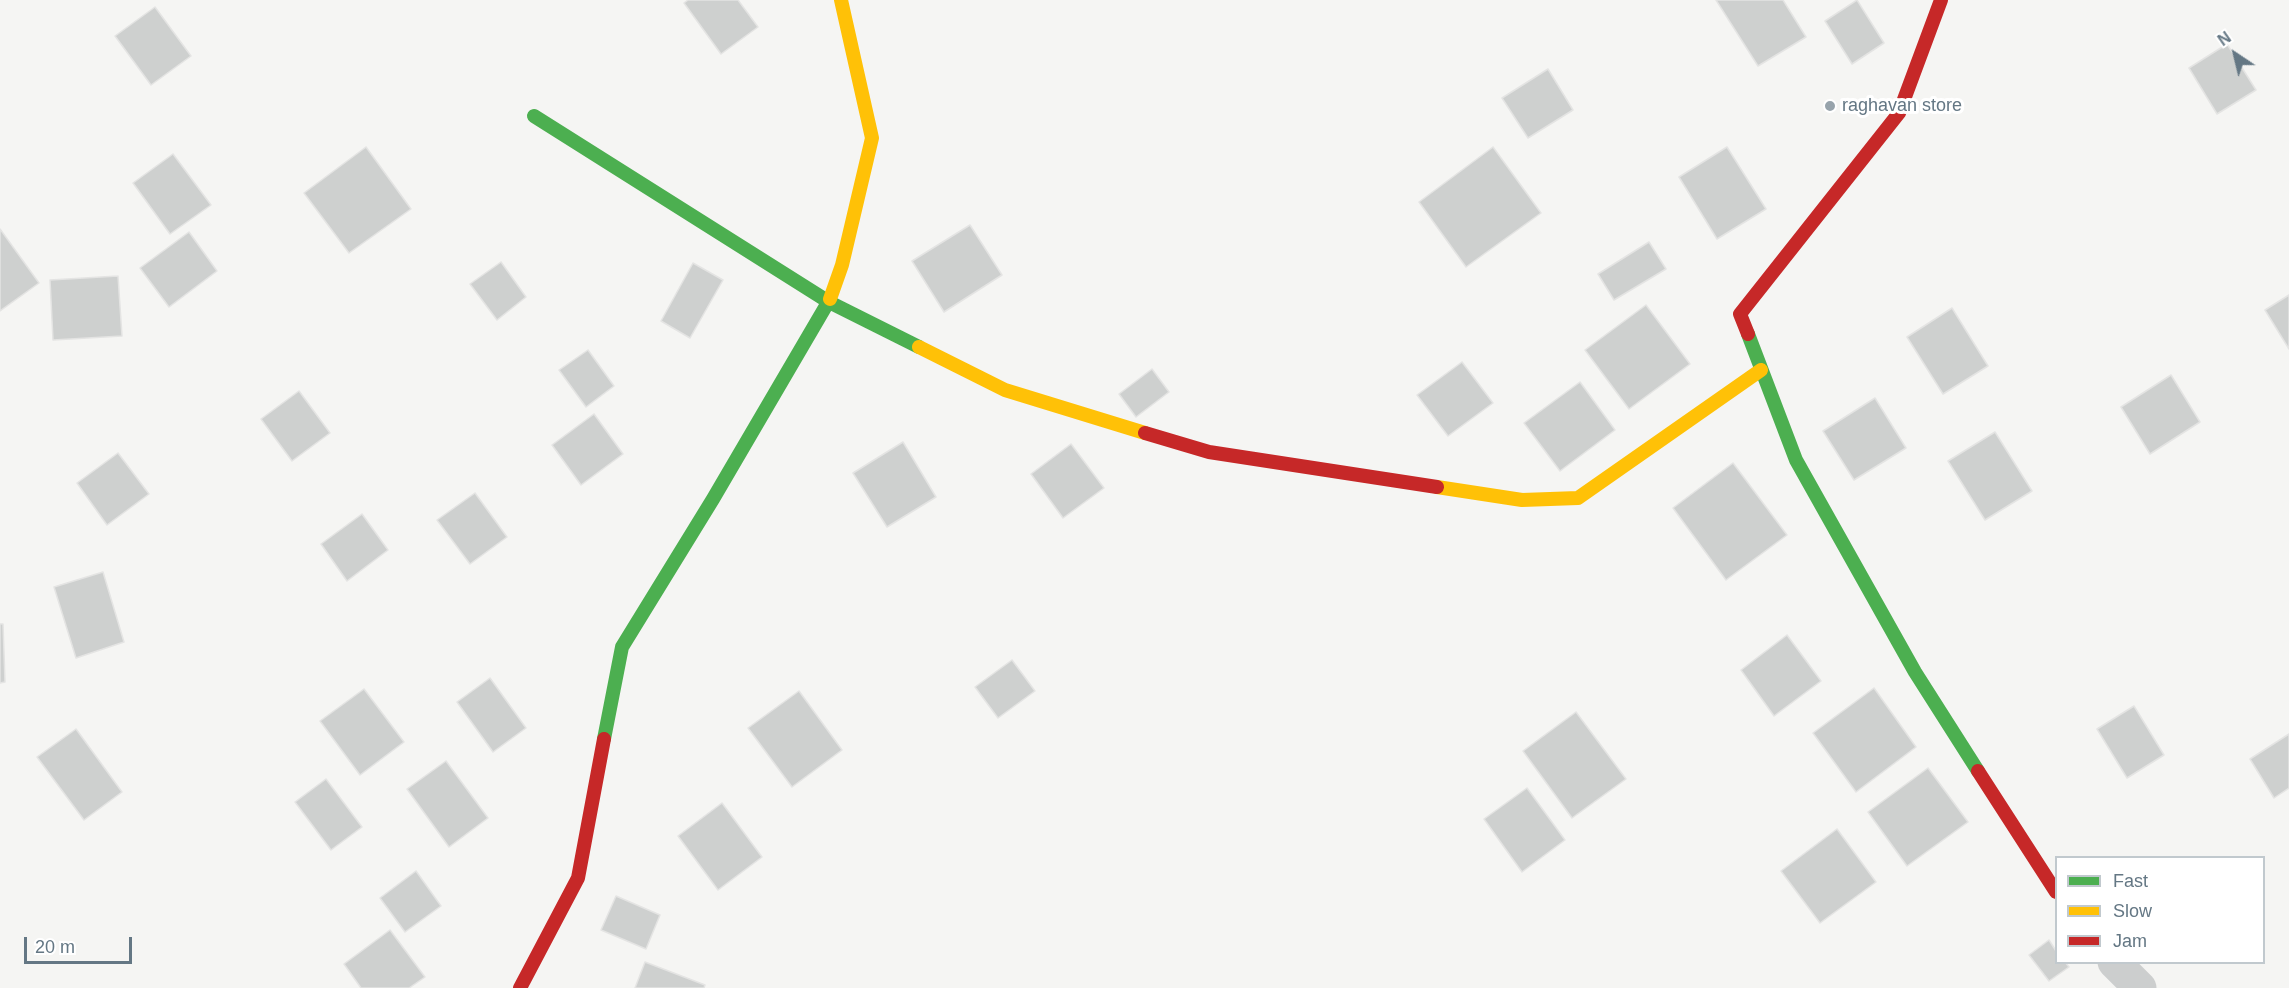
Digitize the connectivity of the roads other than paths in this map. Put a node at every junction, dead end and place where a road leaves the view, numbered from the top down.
1 (841, 0) edge
2 (1941, 0) edge
3 (534, 116) dead end
4 (829, 302) junction
5 (1761, 370) junction
6 (2055, 891) edge
7 (2115, 964) edge
8 (520, 988) edge
9 (2139, 988) edge

1 - 4 street
2 - 5 street
3 - 4 street
4 - 5 street
4 - 8 street
5 - 6 street
7 - 9 street

